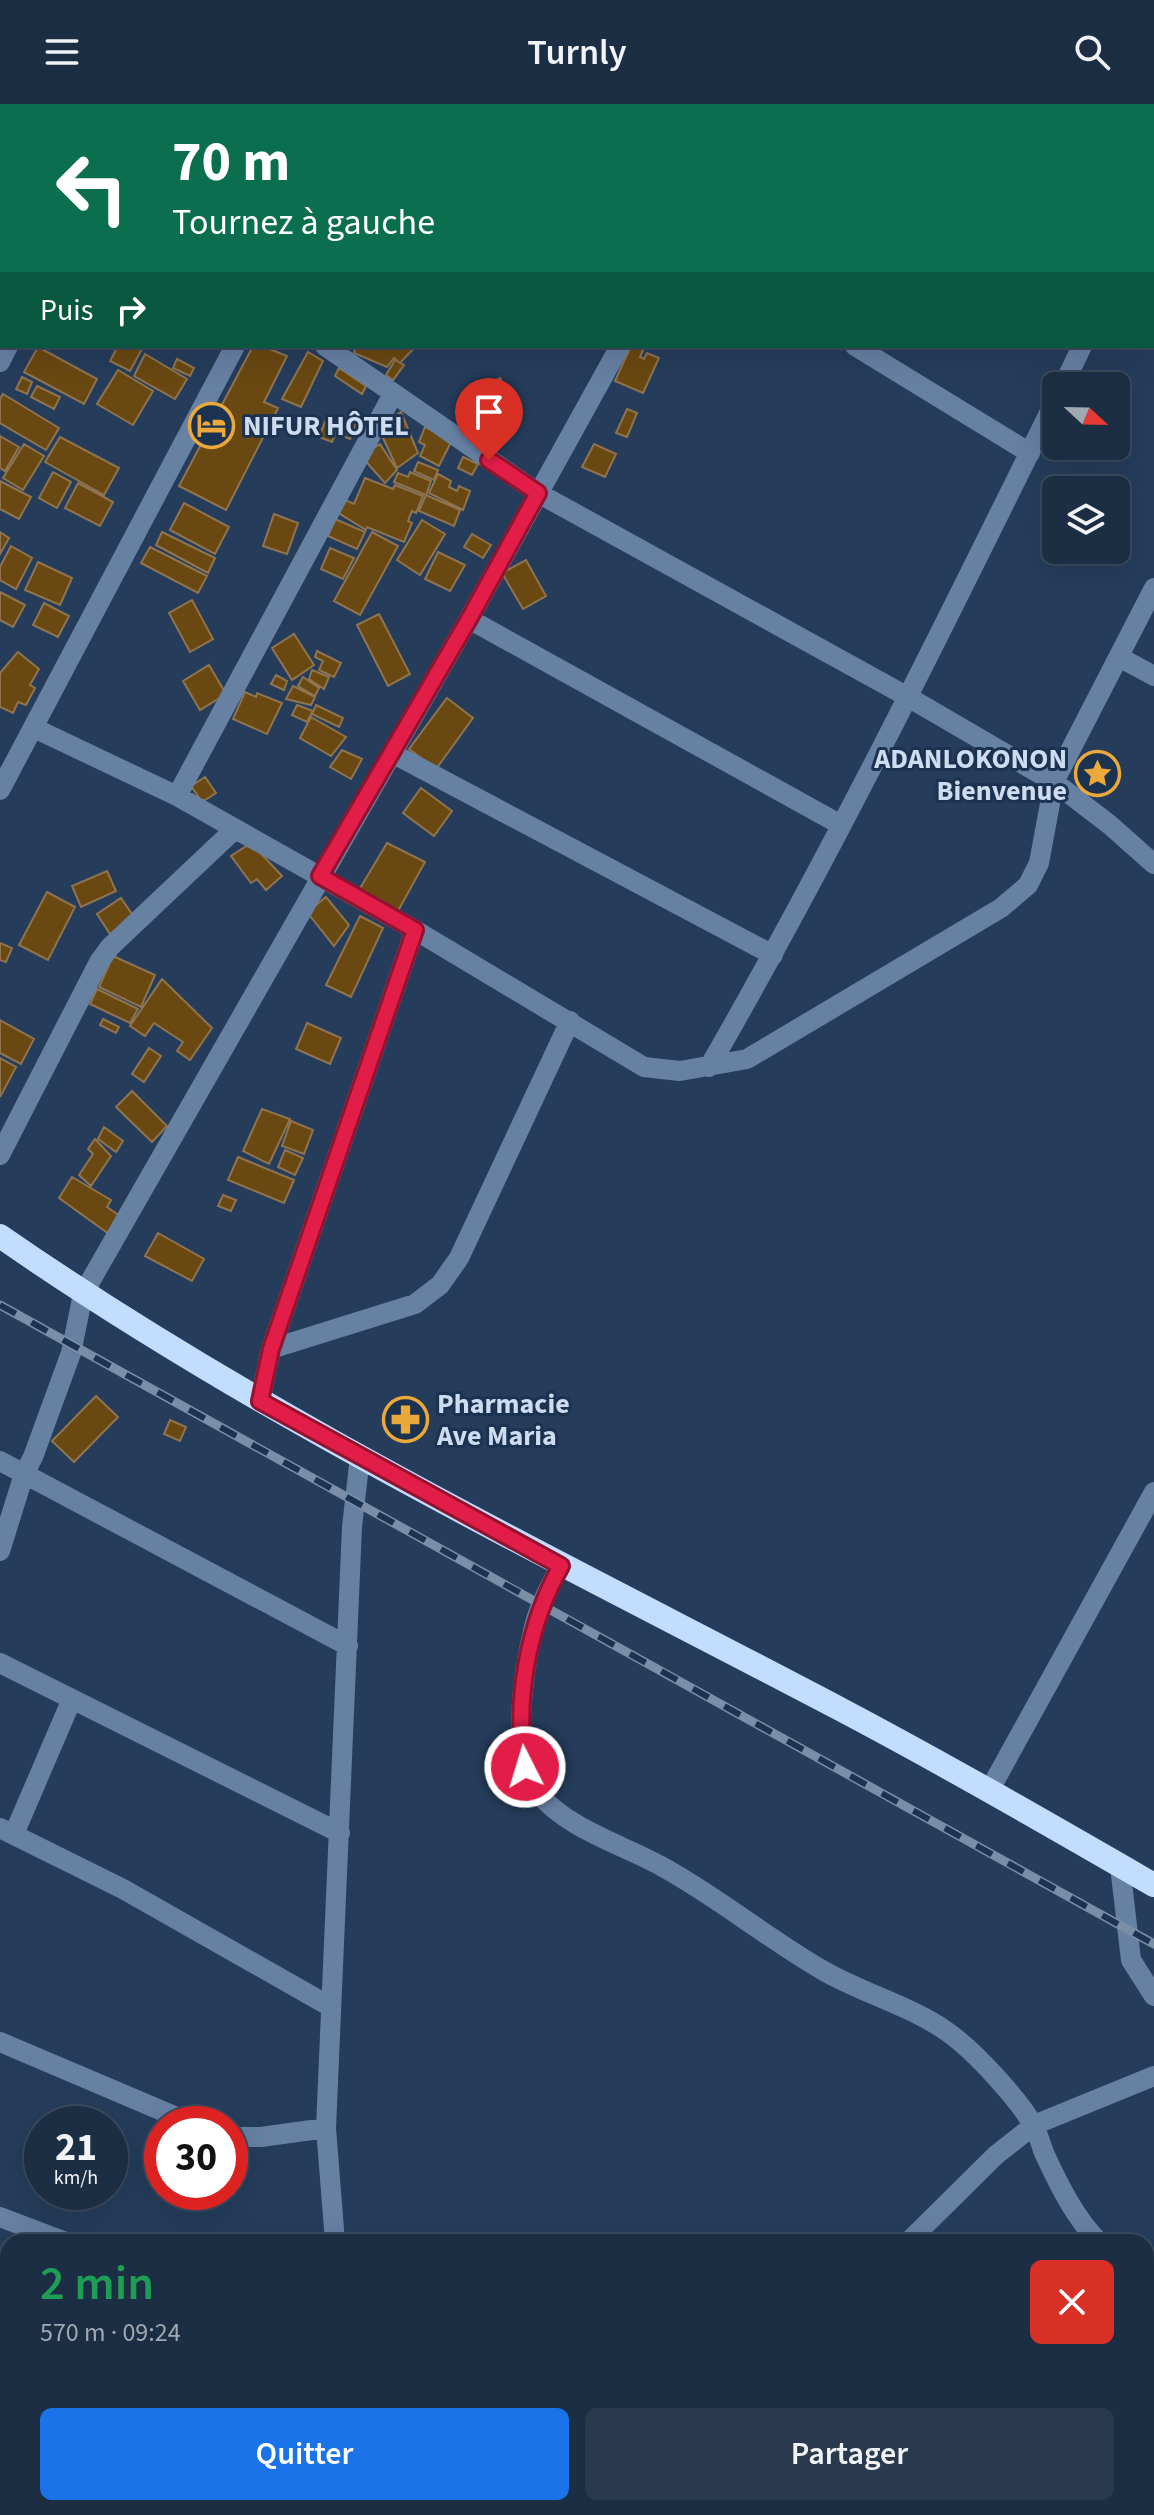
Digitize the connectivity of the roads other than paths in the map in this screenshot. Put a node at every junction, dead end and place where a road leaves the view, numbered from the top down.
1 (234, 348) edge
2 (328, 348) edge
3 (619, 348) edge
4 (858, 348) edge
5 (1081, 348) edge
6 (1070, 372) edge
7 (393, 394) junction
8 (1042, 428) edge
9 (1030, 453) junction
10 (538, 493) junction
11 (1154, 588) edge
12 (469, 619) junction
13 (1119, 657) junction
14 (1154, 676) edge
15 (908, 697) junction
16 (34, 728) junction
17 (392, 753) junction
18 (1054, 782) junction
19 (0, 790) edge
20 (177, 796) junction
21 (841, 825) junction
22 (235, 829) junction
23 (1154, 864) edge
24 (320, 876) junction
25 (415, 930) junction
26 (773, 955) junction
27 (570, 1021) junction
28 (709, 1067) junction
29 (0, 1155) edge
30 (0, 1236) edge
31 (83, 1294) junction
32 (271, 1349) junction
33 (260, 1401) junction
34 (360, 1457) junction
35 (0, 1461) edge
36 (24, 1474) junction
37 (1154, 1492) edge
38 (0, 1551) edge
39 (561, 1566) junction
40 (348, 1646) junction
41 (0, 1663) edge
42 (72, 1699) junction
43 (989, 1791) junction
44 (7, 1831) edge
45 (340, 1833) junction
46 (1120, 1866) junction
47 (1154, 1885) edge
48 (1154, 1996) edge
49 (331, 2007) junction
50 (0, 2042) edge
51 (1154, 2076) edge
52 (151, 2106) edge
53 (1034, 2125) junction
54 (326, 2128) junction
55 (248, 2137) edge
56 (0, 2217) edge
57 (45, 2234) edge
58 (334, 2234) edge
59 (916, 2234) edge
60 (1091, 2234) edge

1 - 16 street
2 - 7 street
3 - 10 street
4 - 9 street
5 - 6 street
7 - 10 street
7 - 20 street
8 - 9 street
9 - 15 street
10 - 12 street
10 - 15 street
11 - 13 street
12 - 17 street
12 - 21 street
13 - 14 street
13 - 18 street
15 - 18 street
15 - 21 street
16 - 19 street
16 - 20 street
17 - 24 street
17 - 26 street
18 - 23 street
18 - 28 street
20 - 22 street
21 - 26 street
22 - 24 street
22 - 29 street
24 - 25 street
24 - 31 street
25 - 27 street
25 - 32 street
26 - 28 street
27 - 28 street
27 - 32 street
30 - 31 highway
31 - 33 highway
31 - 36 street
32 - 33 street
33 - 34 highway
34 - 39 highway
34 - 40 street
35 - 36 street
36 - 38 street
36 - 40 street
37 - 43 street
39 - 43 highway
39 - 53 street
40 - 45 street
41 - 42 street
42 - 44 street
42 - 45 street
43 - 46 highway
44 - 49 street
45 - 49 street
46 - 47 highway
46 - 48 street
49 - 54 street
50 - 52 street
51 - 53 street
53 - 59 street
53 - 60 street
54 - 55 street
54 - 58 street
56 - 57 street

